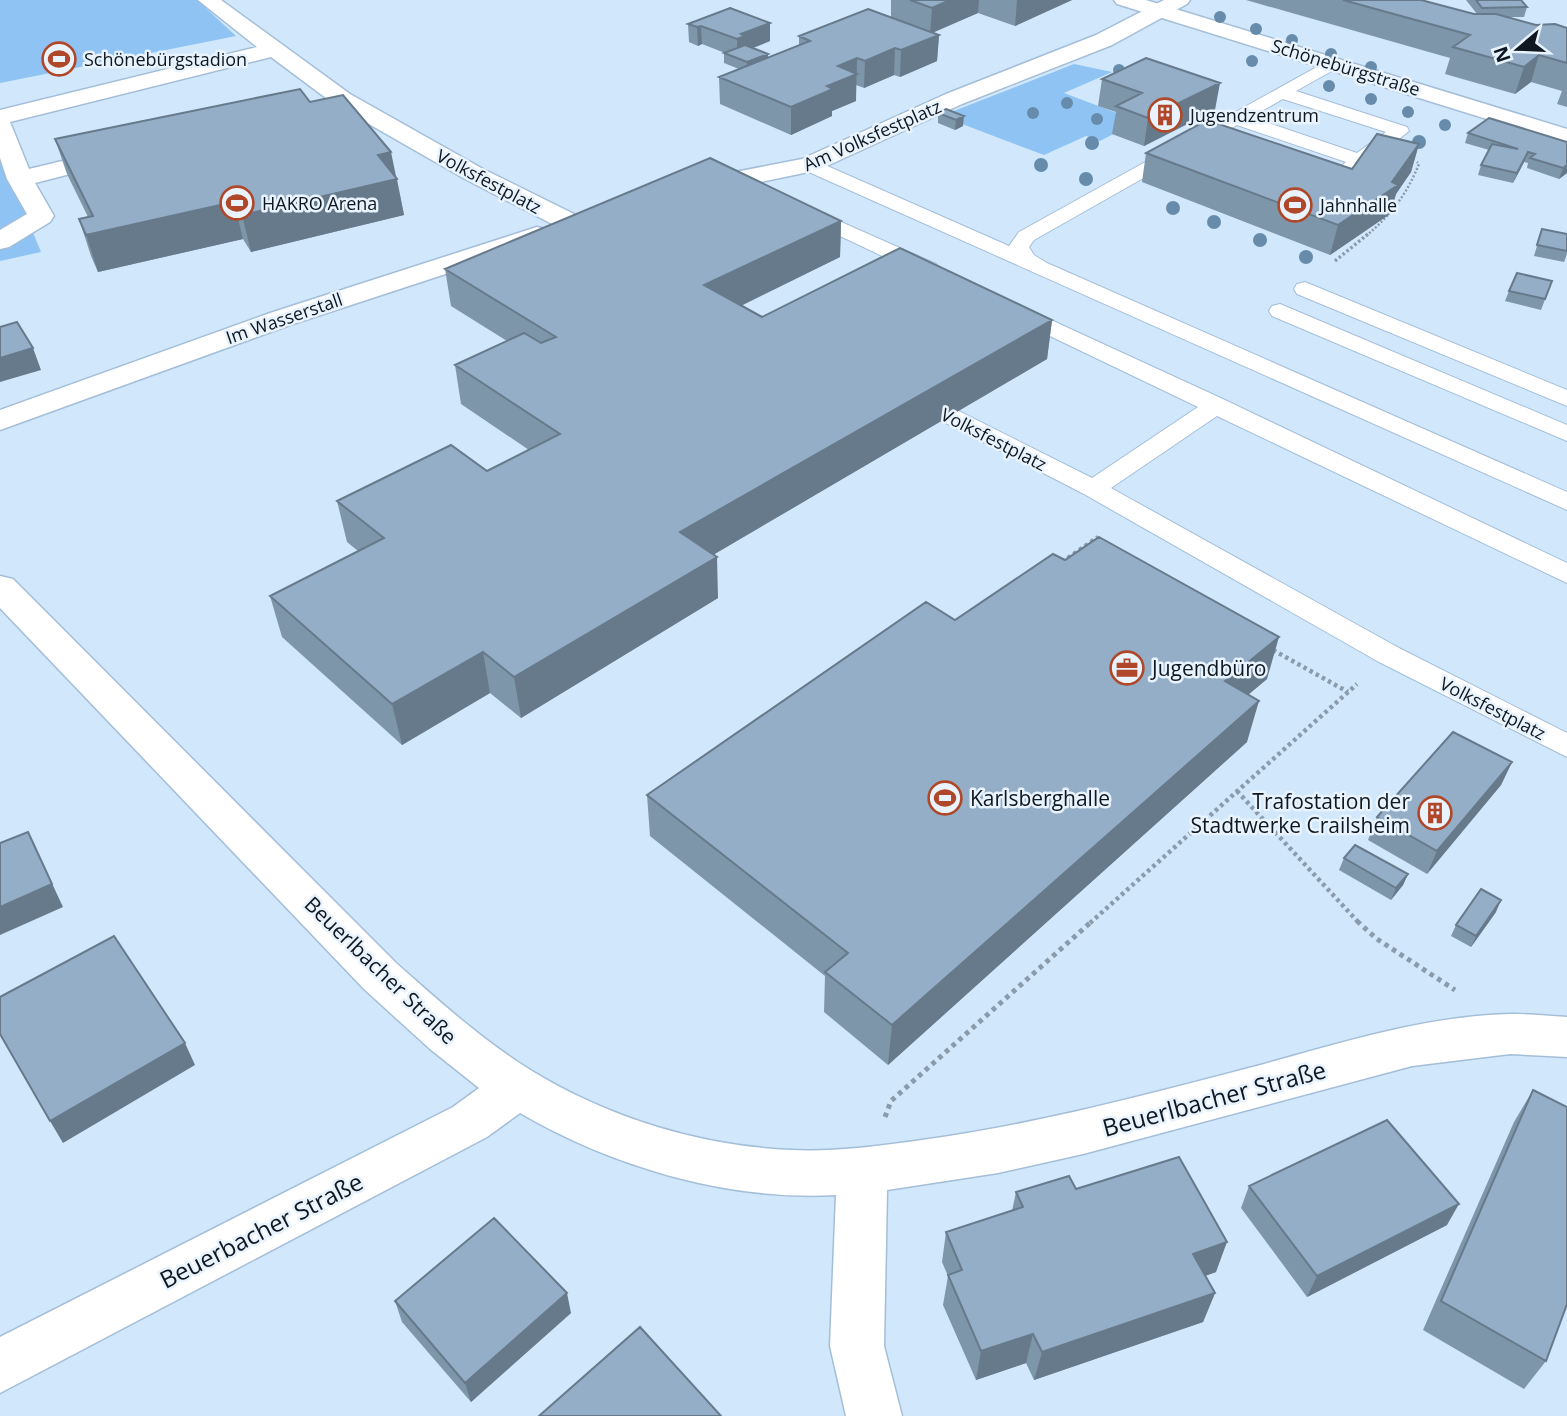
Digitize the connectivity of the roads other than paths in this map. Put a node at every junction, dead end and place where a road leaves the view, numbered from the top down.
1 (208, 0) edge
2 (1124, 0) edge
3 (1171, 5) edge
4 (272, 50) junction
5 (1333, 63) junction
6 (1281, 92) junction
7 (342, 99) junction
8 (315, 106) edge
9 (0, 117) edge
10 (1236, 118) junction
11 (0, 125) edge
12 (1203, 136) junction
13 (1567, 137) edge
14 (1229, 145) edge
15 (140, 149) edge
16 (1359, 160) junction
17 (809, 165) junction
18 (1294, 168) edge
19 (20, 179) junction
20 (735, 179) junction
21 (670, 195) edge
22 (588, 225) joint
23 (0, 241) edge
24 (1042, 269) junction
25 (948, 279) edge
26 (1305, 289) road end
27 (998, 302) edge
28 (1280, 311) dead end
29 (894, 388) edge
30 (1567, 399) edge
31 (1217, 405) junction
32 (0, 421) edge
33 (1567, 434) edge
34 (1093, 489) junction
35 (1567, 502) edge
36 (1567, 574) edge
37 (0, 587) edge
38 (1567, 746) edge
39 (1567, 1037) edge
40 (518, 1087) junction
41 (862, 1170) junction
42 (0, 1366) edge
43 (874, 1416) edge

1 - 4 street, Volksfestplatz
2 - 3 street, Schönebürgstraße
3 - 5 street, Schönebürgstraße
3 - 17 street, Am Volksfestplatz
4 - 7 street, Volksfestplatz
4 - 9 street
5 - 6 lane
5 - 13 street, Schönebürgstraße
6 - 10 lane
6 - 16 lane
7 - 8 street
7 - 22 street, Volksfestplatz
10 - 12 lane
10 - 16 lane
11 - 19 street
12 - 14 lane
12 - 24 lane
15 - 19 street
16 - 18 lane
17 - 20 street, Am Volksfestplatz
17 - 24 lane
19 - 23 street
20 - 21 street, Am Volksfestplatz
20 - 25 lane
22 - 32 street, Im Wasserstall
24 - 35 lane
26 - 30 lane
27 - 31 lane
28 - 33 lane
29 - 34 lane, Volksfestplatz
31 - 34 lane
31 - 36 lane
34 - 38 lane, Volksfestplatz
37 - 40 street, Beuerlbacher Straße
39 - 41 street, Beuerlbacher Straße
40 - 41 street, Beuerlbacher Straße
40 - 42 street, Beuerbacher Straße
41 - 43 street

